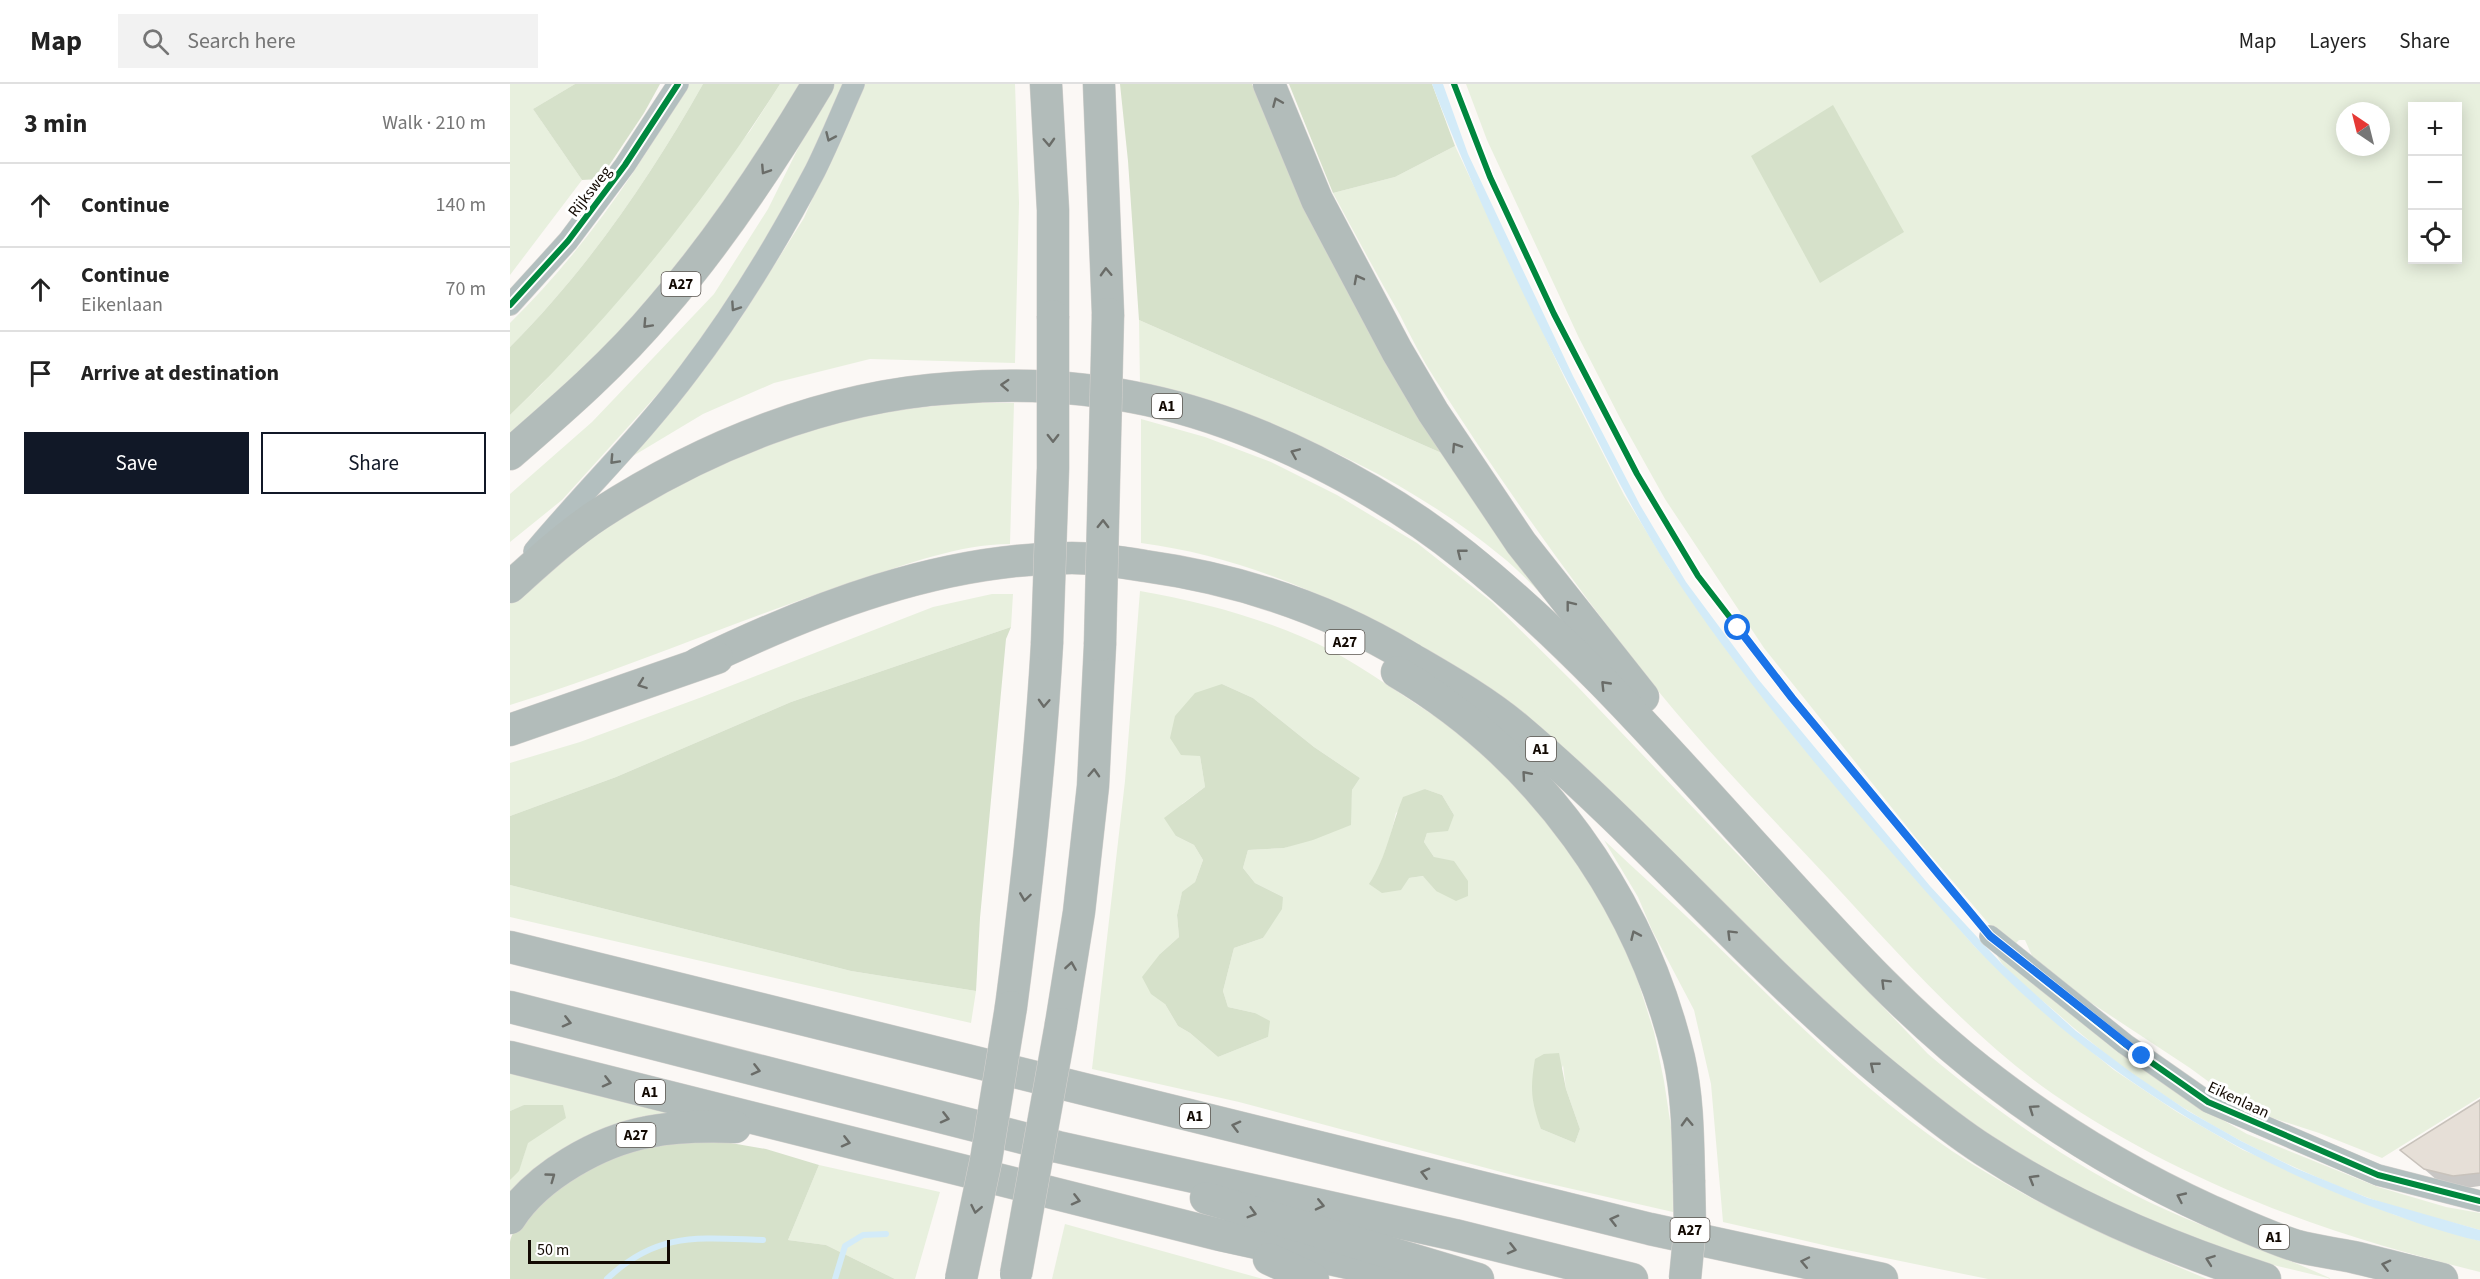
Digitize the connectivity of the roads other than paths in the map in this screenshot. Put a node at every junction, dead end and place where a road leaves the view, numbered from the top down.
1 (678, 84) edge
2 (818, 84) edge
3 (854, 84) edge
4 (1046, 84) edge
5 (1099, 84) edge
6 (1269, 84) edge
7 (510, 304) edge
8 (510, 454) edge
9 (510, 580) edge
10 (510, 587) edge
11 (697, 664) junction
12 (510, 730) edge
13 (1731, 820) junction
14 (1990, 936) dead end
15 (510, 947) edge
16 (510, 1007) edge
17 (510, 1057) edge
18 (790, 1128) junction
19 (1058, 1147) junction
20 (2480, 1201) edge
21 (510, 1218) edge
22 (1220, 1235) junction
23 (1016, 1277) edge
24 (962, 1279) edge
25 (1312, 1279) edge
26 (1421, 1279) edge
27 (1478, 1279) edge
28 (1632, 1279) edge
29 (1685, 1279) edge
30 (1882, 1279) edge
31 (2265, 1279) edge
32 (2442, 1279) edge

1 - 7 street, Rijksweg
2 -> 8 highway, A27
3 -> 9 street
4 -> 24 highway, bridge
23 -> 5 highway, bridge
13 -> 6 highway, A1
13 -> 10 highway, A1
11 -> 12 highway, A1
29 -> 11 highway, A27, bridge
31 -> 11 highway, A1
32 -> 13 highway, A1
14 - 20 street, Eikenlaan
30 -> 15 highway, A1
16 -> 19 highway
17 -> 18 highway, A1
21 -> 18 highway, A27
18 -> 22 highway, A1
19 -> 27 highway
19 -> 28 highway
22 - 25 highway, A1
22 - 26 highway, A1

